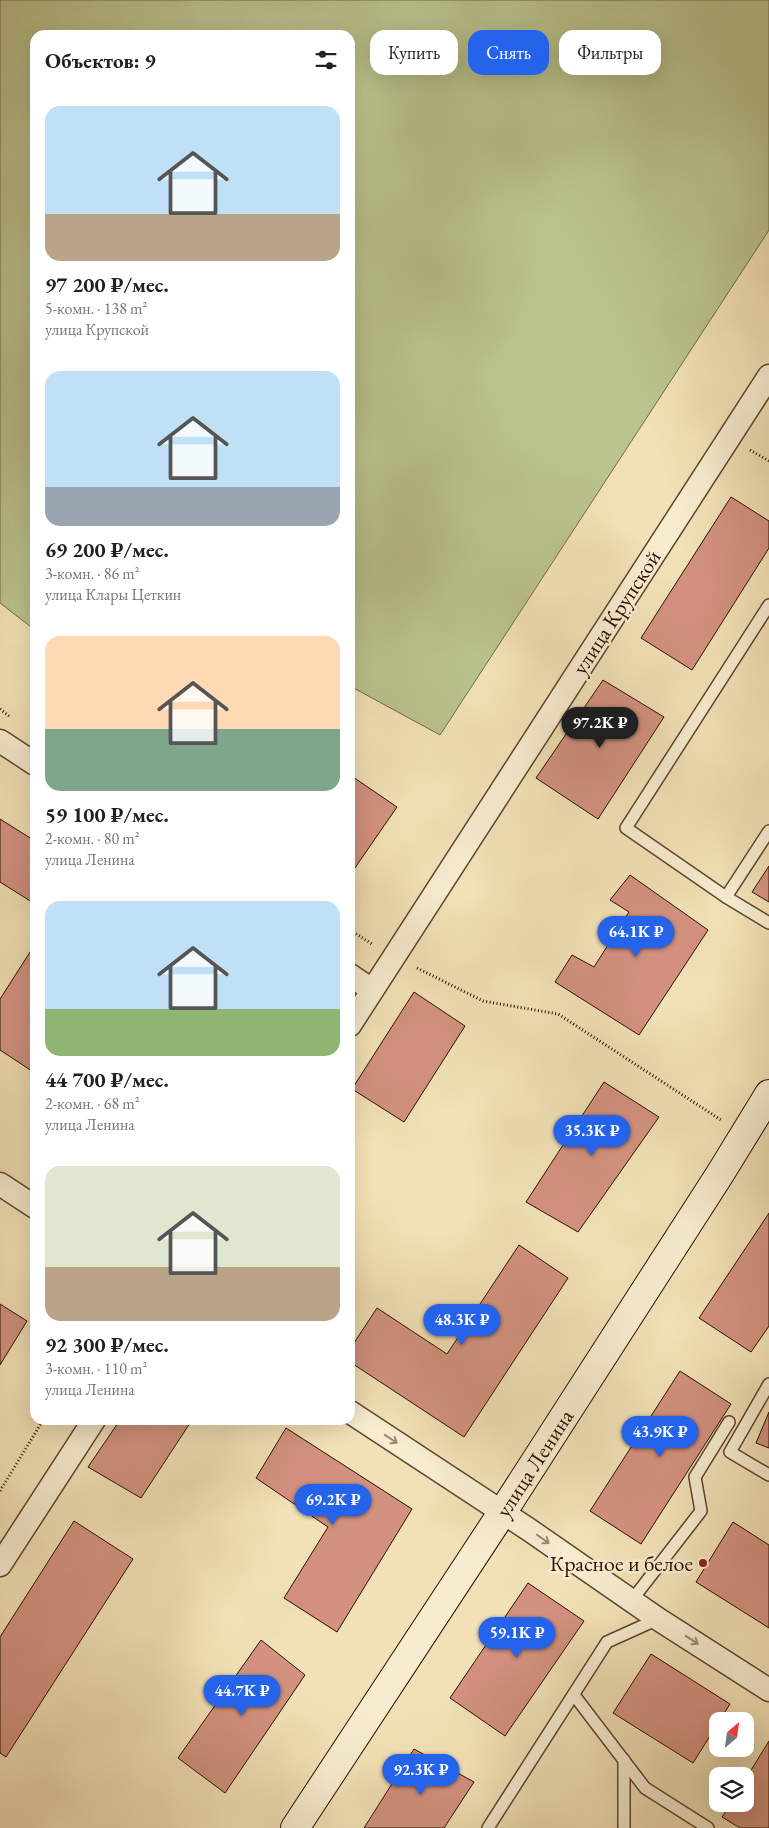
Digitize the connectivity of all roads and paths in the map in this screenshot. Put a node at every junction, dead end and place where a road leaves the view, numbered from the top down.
1 (769, 376) edge
2 (769, 605) edge
3 (0, 741) edge
4 (30, 761) edge
5 (769, 831) edge
6 (726, 897) junction
7 (769, 923) edge
8 (355, 933) edge
9 (394, 957) junction
10 (355, 978) edge
11 (372, 990) junction
12 (355, 1017) edge
13 (769, 1094) edge
14 (742, 1135) junction
15 (0, 1184) edge
16 (30, 1204) edge
17 (769, 1384) edge
18 (355, 1415) edge
19 (729, 1422) dead end
20 (40, 1425) edge
21 (91, 1425) edge
22 (769, 1475) edge
23 (0, 1491) edge
24 (502, 1513) junction
25 (0, 1566) edge
26 (632, 1600) junction
27 (658, 1619) junction
28 (769, 1690) edge
29 (574, 1695) junction
30 (624, 1760) junction
31 (295, 1828) edge
32 (488, 1828) edge
33 (624, 1828) edge
34 (708, 1828) edge

1 - 9 street, улица Крупской
2 - 6 lane
3 - 4 street
5 - 6 lane
6 - 7 lane
8 - 9 path
9 - 11 street, улица Крупской
9 - 14 path
10 - 11 street
11 - 12 street, улица Крупской
13 - 14 main road, улица Ленина
14 - 24 main road, улица Ленина
15 - 16 street
17 - 22 lane
18 -> 24 street
19 - 26 lane
20 - 23 path
21 - 25 street
24 -> 26 street
24 - 31 main road, улица Ленина
26 - 27 street
27 -> 28 street
27 - 29 lane
29 - 30 lane
29 - 32 lane
30 - 33 lane
30 - 34 lane

